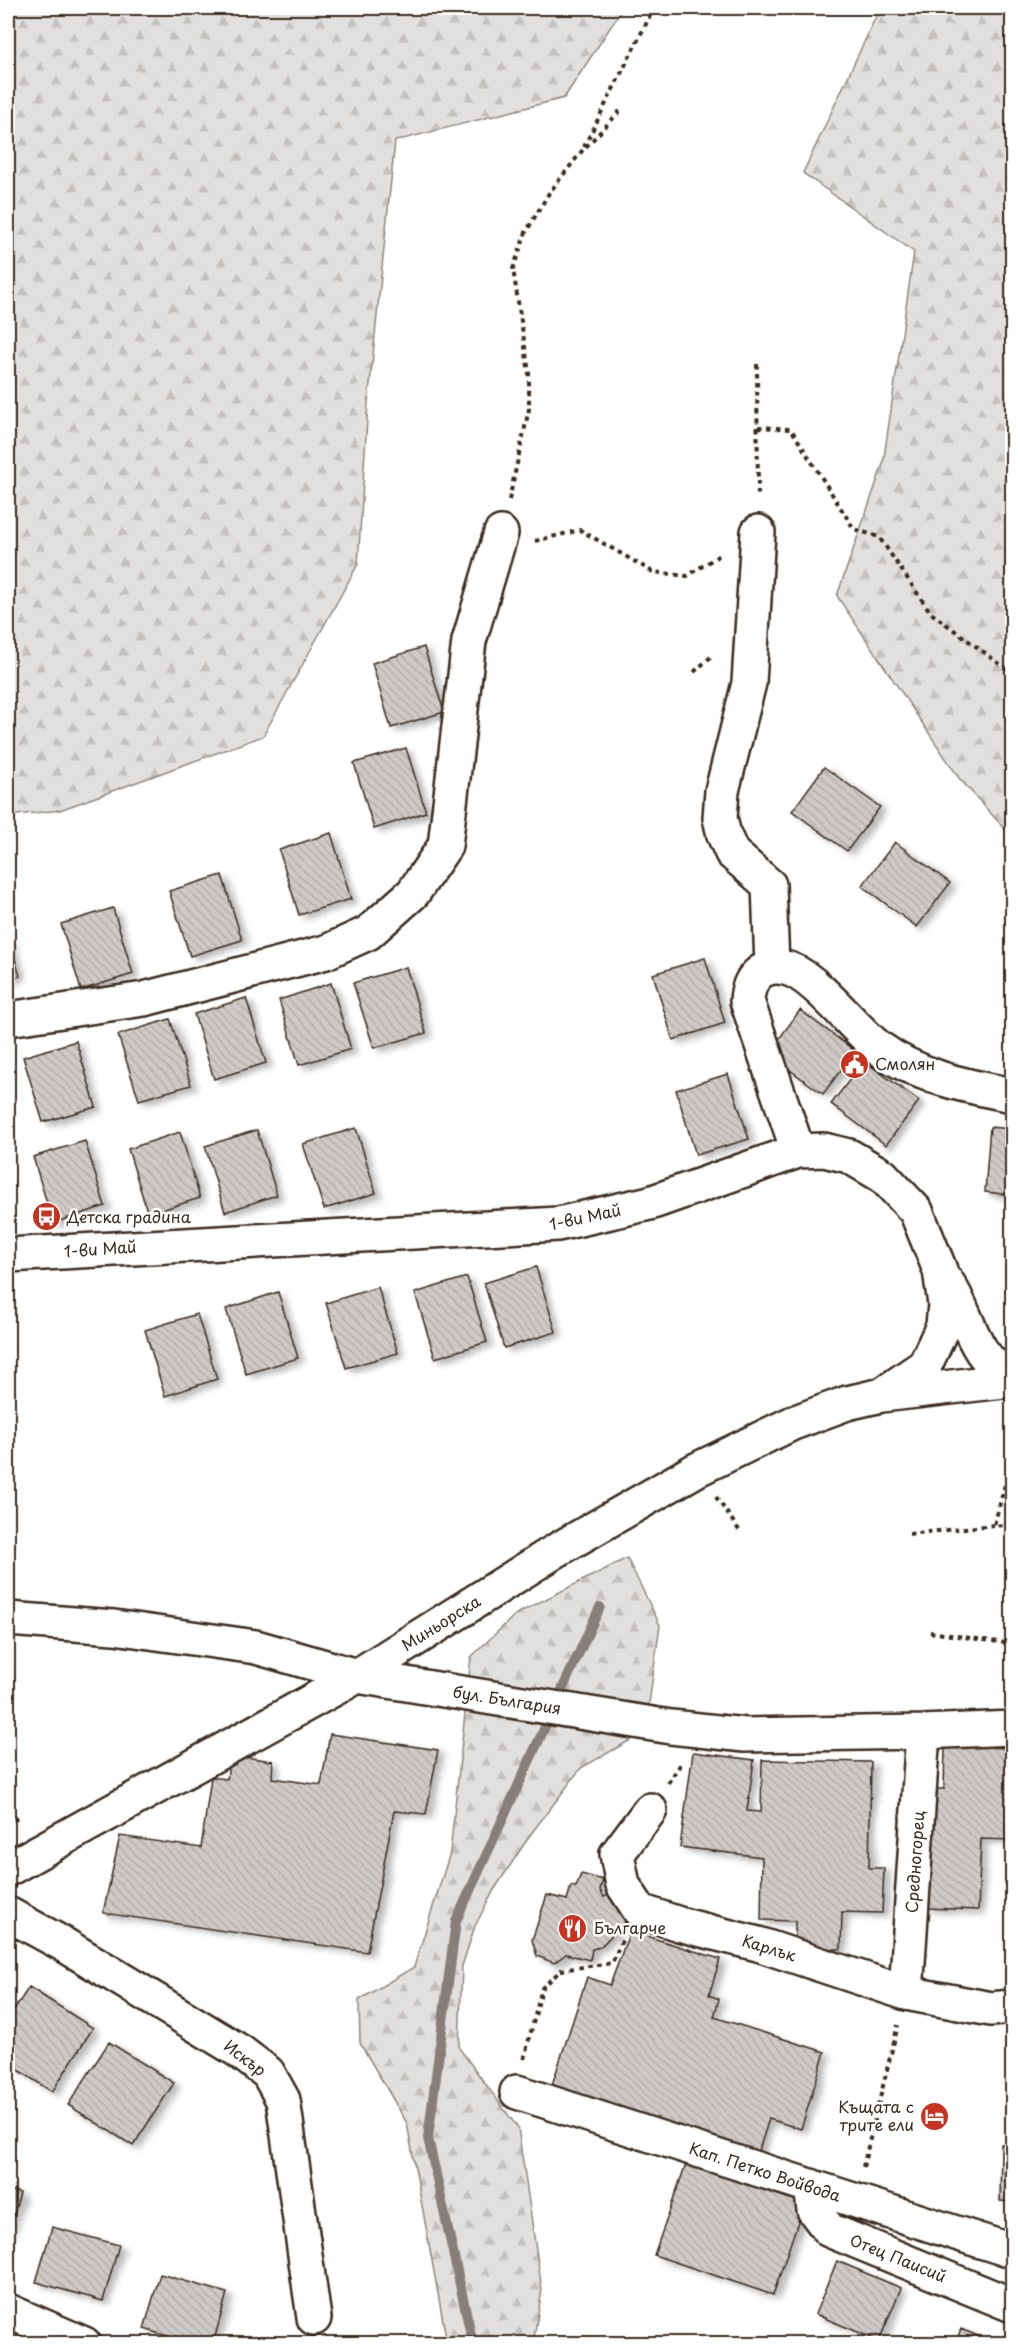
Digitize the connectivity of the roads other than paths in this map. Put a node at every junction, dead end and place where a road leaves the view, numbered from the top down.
1 (758, 531) road end
2 (497, 547) road end
3 (772, 967) junction
4 (8, 1019) edge
5 (1012, 1095) edge
6 (798, 1151) junction
7 (8, 1255) edge
8 (940, 1270) junction
9 (1012, 1379) edge
10 (882, 1395) junction
11 (8, 1619) edge
12 (357, 1676) junction
13 (1012, 1728) edge
14 (923, 1732) junction
15 (650, 1810) dead end
16 (8, 1869) edge
17 (8, 1914) edge
18 (906, 1993) junction
19 (1012, 2007) edge
20 (517, 2092) dead end
21 (811, 2186) junction
22 (1012, 2251) edge
23 (1012, 2305) edge
24 (8, 2311) edge
25 (314, 2318) dead end
26 (84, 2343) edge

1 - 3 street
2 - 4 street
3 - 5 street
3 - 6 street
6 - 7 street, 1-ви Май
6 - 8 street, 1-ви Май
8 - 9 street
8 - 10 street, 1-ви Май
9 - 10 street, Миньорска
10 - 12 street, Миньорска
11 - 12 street, бул. България
12 - 14 street, бул. България
12 - 16 street, Миньорска
13 - 14 street, бул. България
14 - 18 street, Средногорец
15 - 18 street, Карлък
17 - 25 street, Искър
18 - 19 street, Карлък
20 - 21 street, Кап. Петко Войвода
21 - 22 street, Кап. Петко Войвода
21 - 23 street, Отец Паисий
24 - 26 street

